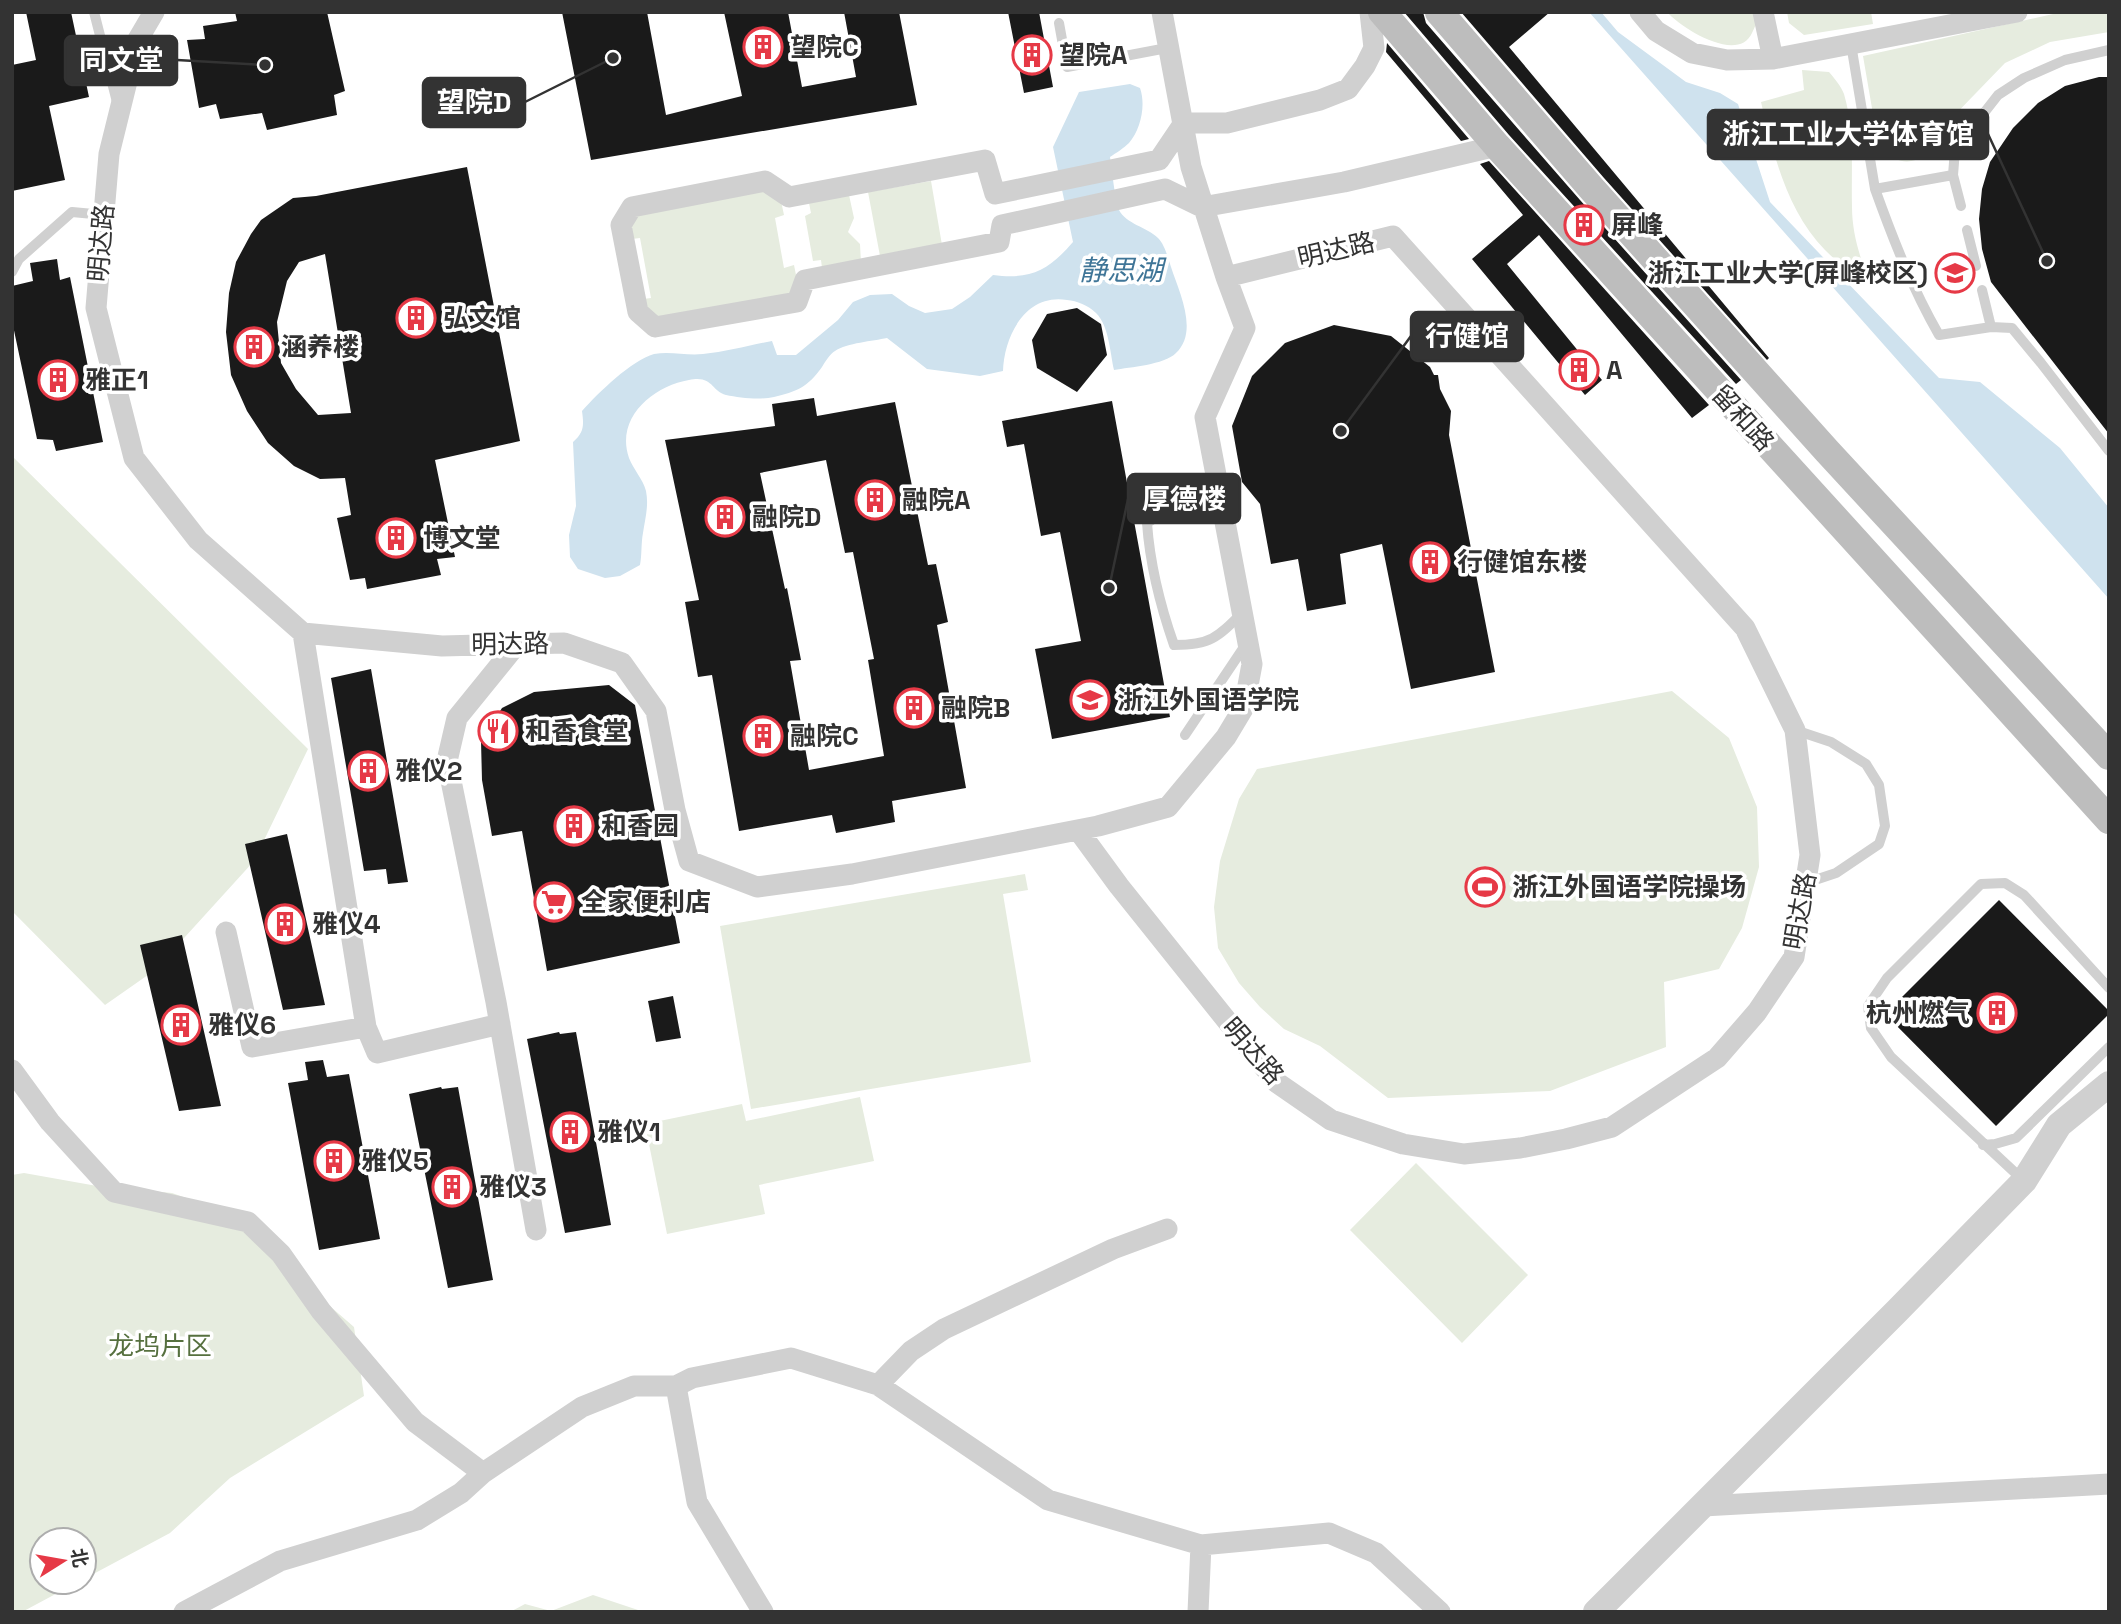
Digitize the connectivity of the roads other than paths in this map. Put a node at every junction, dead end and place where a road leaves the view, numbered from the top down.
1 (94, 12) edge
2 (155, 12) edge
3 (1162, 12) edge
4 (1370, 12) edge
5 (1382, 12) edge
6 (1439, 12) edge
7 (1640, 12) edge
8 (1763, 12) edge
9 (2017, 12) edge
10 (1059, 23) dead end
11 (1851, 44) junction
12 (1167, 48) junction
13 (2109, 50) edge
14 (1773, 59) junction
15 (119, 112) junction
16 (1184, 124) junction
17 (1497, 146) junction
18 (1953, 175) junction
19 (1875, 189) junction
20 (1202, 206) junction
21 (1961, 206) dead end
22 (104, 215) junction
23 (1967, 230) dead end
24 (1976, 266) dead end
25 (12, 272) edge
26 (1226, 277) junction
27 (1982, 290) dead end
28 (1992, 327) junction
29 (2109, 451) edge
30 (1221, 501) junction
31 (1242, 613) junction
32 (303, 632) junction
33 (1248, 642) junction
34 (517, 644) junction
35 (1795, 730) junction
36 (1185, 735) dead end
37 (2109, 756) edge
38 (2109, 820) edge
39 (1078, 830) junction
40 (1806, 883) junction
41 (226, 932) dead end
42 (2109, 988) edge
43 (500, 1024) junction
44 (366, 1027) junction
45 (2109, 1047) edge
46 (12, 1070) edge
47 (2109, 1084) edge
48 (1983, 1145) junction
49 (2024, 1181) junction
50 (1167, 1229) dead end
51 (536, 1230) dead end
52 (878, 1385) junction
53 (676, 1386) junction
54 (482, 1473) junction
55 (2109, 1484) edge
56 (1703, 1506) junction
57 (1201, 1545) junction
58 (184, 1612) edge
59 (763, 1612) edge
60 (1198, 1612) edge
61 (1440, 1612) edge
62 (1596, 1612) edge

1 - 15 lane
2 - 15 street, 明达路
3 - 12 street
4 - 16 street
5 - 17 main road, 留和路
6 - 37 main road, 留和路
7 - 14 street
8 - 14 street
9 - 11 street
10 - 12 lane
11 - 14 street
11 - 19 lane
12 - 16 street
13 - 18 lane
15 - 22 street, 明达路
16 - 20 street
16 - 20 street
17 - 20 street
17 - 38 main road, 留和路
18 - 19 lane
18 - 21 lane
19 - 28 lane
20 - 26 street
22 - 25 lane
22 - 32 street, 明达路
23 - 24 lane
26 - 30 street
26 - 35 street, 明达路
27 - 28 lane
28 - 29 lane
30 - 31 street
30 - 31 lane
31 - 33 street
32 - 34 street, 明达路
32 - 44 street
33 - 36 lane
33 - 39 street
34 - 39 street, 明达路
34 - 43 street
35 - 40 street, 明达路
35 - 40 lane
39 - 40 street, 明达路
41 - 44 street
42 - 48 lane
43 - 44 street
43 - 51 street
45 - 48 lane
46 - 54 street
47 - 49 street
48 - 49 lane
49 - 56 street
50 - 52 street
52 - 53 street
52 - 57 street
53 - 54 street
53 - 59 street
54 - 58 street
55 - 56 street
56 - 62 street
57 - 60 street
57 - 61 street

